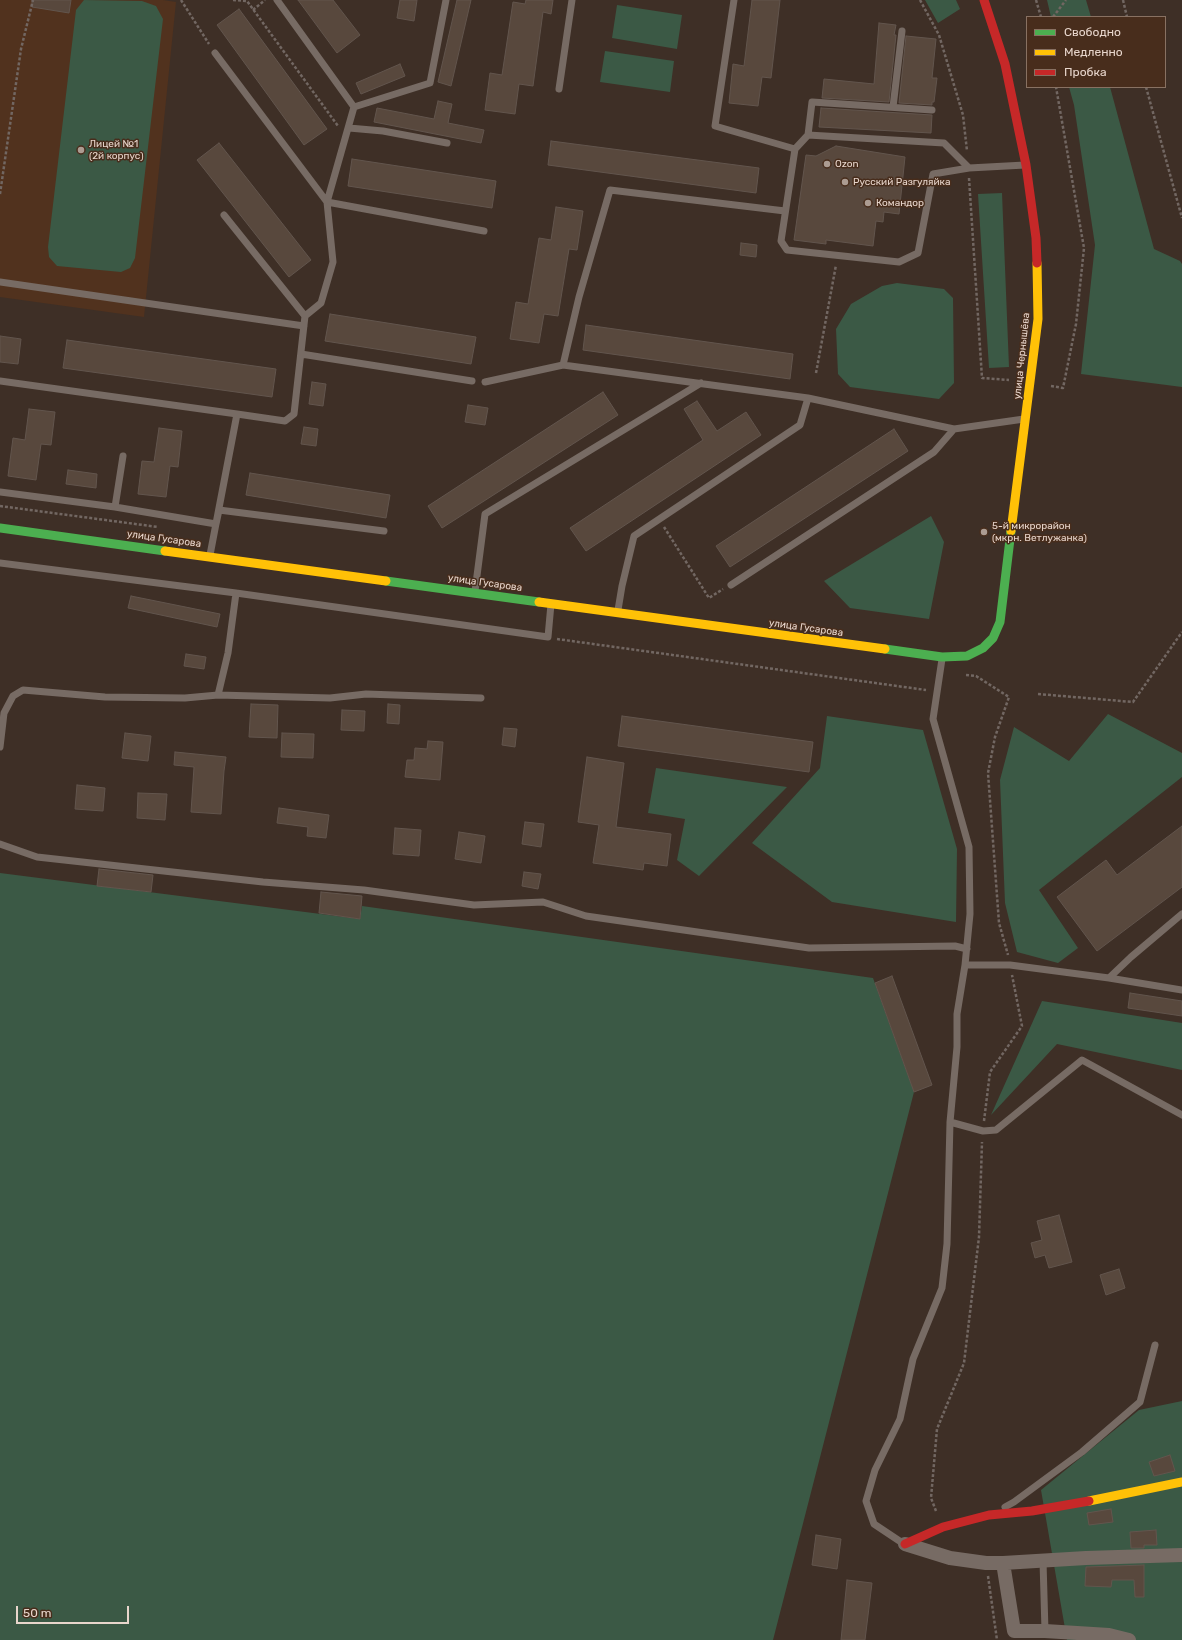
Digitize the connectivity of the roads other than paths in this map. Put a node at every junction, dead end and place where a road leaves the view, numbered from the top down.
1 (277, 0) edge
2 (446, 0) edge
3 (572, 0) edge
4 (734, 0) edge
5 (984, 0) edge
6 (902, 31) dead end
7 (215, 53) road end
8 (559, 90) dead end
9 (354, 107) junction
10 (893, 107) junction
11 (932, 110) dead end
12 (349, 128) junction
13 (808, 135) junction
14 (448, 143) dead end
15 (795, 149) junction
16 (1026, 165) junction
17 (969, 168) junction
18 (327, 202) junction
19 (785, 212) junction
20 (224, 215) dead end
21 (484, 231) dead end
22 (0, 282) edge
23 (305, 316) junction
24 (304, 326) junction
25 (301, 354) junction
26 (562, 365) junction
27 (472, 381) dead end
28 (0, 382) edge
29 (485, 382) dead end
30 (701, 383) junction
31 (808, 398) junction
32 (237, 414) junction
33 (1027, 418) junction
34 (954, 429) junction
35 (123, 456) dead end
36 (0, 492) edge
37 (115, 507) junction
38 (219, 510) junction
39 (216, 524) junction
40 (0, 528) edge
41 (384, 531) dead end
42 (210, 556) junction
43 (0, 563) edge
44 (731, 585) road end
45 (236, 592) junction
46 (475, 592) junction
47 (551, 604) junction
48 (617, 613) junction
49 (967, 656) joint
50 (942, 657) junction
51 (218, 695) junction
52 (481, 698) dead end
53 (0, 747) edge
54 (0, 844) edge
55 (1182, 914) edge
56 (967, 949) junction
57 (965, 965) junction
58 (1109, 978) junction
59 (1182, 990) edge
60 (1182, 1115) edge
61 (950, 1122) junction
62 (1156, 1345) dead end
63 (1182, 1482) edge
64 (990, 1515) junction
65 (905, 1544) junction
66 (1182, 1555) edge
67 (1043, 1561) junction
68 (1003, 1564) junction
69 (1045, 1631) junction
70 (1129, 1640) edge

1 - 9 lane
2 - 9 lane
3 - 8 lane
4 - 15 lane
5 - 16 street, улица Чернышёва
6 - 10 lane
7 - 18 lane
9 - 12 lane
10 - 11 lane
10 - 13 lane
12 - 14 lane
12 - 18 lane
13 - 15 lane
13 - 17 lane
15 - 19 lane
16 - 17 lane
16 - 33 street, улица Чернышёва
17 - 19 lane
18 - 21 lane
18 - 23 lane
19 - 26 lane
20 - 23 lane
22 - 24 lane
23 - 24 lane
24 - 25 lane
25 - 27 lane
25 - 32 lane
26 - 29 lane
26 - 30 lane
28 - 32 lane
30 - 31 lane
30 - 46 lane
31 - 34 lane
31 - 48 lane
32 - 38 lane
33 - 34 lane
33 - 49 street, улица Чернышёва
34 - 44 lane
35 - 37 lane
36 - 37 lane
37 - 39 lane
38 - 39 lane
38 - 41 lane
39 - 42 lane
40 - 42 street, улица Гусарова
42 - 46 street, улица Гусарова
43 - 45 lane
45 - 47 lane
45 - 51 lane
46 - 47 street, улица Гусарова
47 - 48 street, улица Гусарова
48 - 50 street, улица Гусарова
49 - 50 street, улица Гусарова
50 - 56 lane
51 - 52 lane
51 - 53 lane
54 - 56 lane
55 - 58 lane
56 - 57 lane
57 - 58 lane
57 - 61 lane
58 - 59 lane
60 - 61 lane
61 - 65 lane
62 - 64 lane
63 - 64 street
64 - 65 street
65 - 68 street
66 - 67 street
67 - 68 street
67 - 69 lane
68 - 69 street
69 - 70 street

